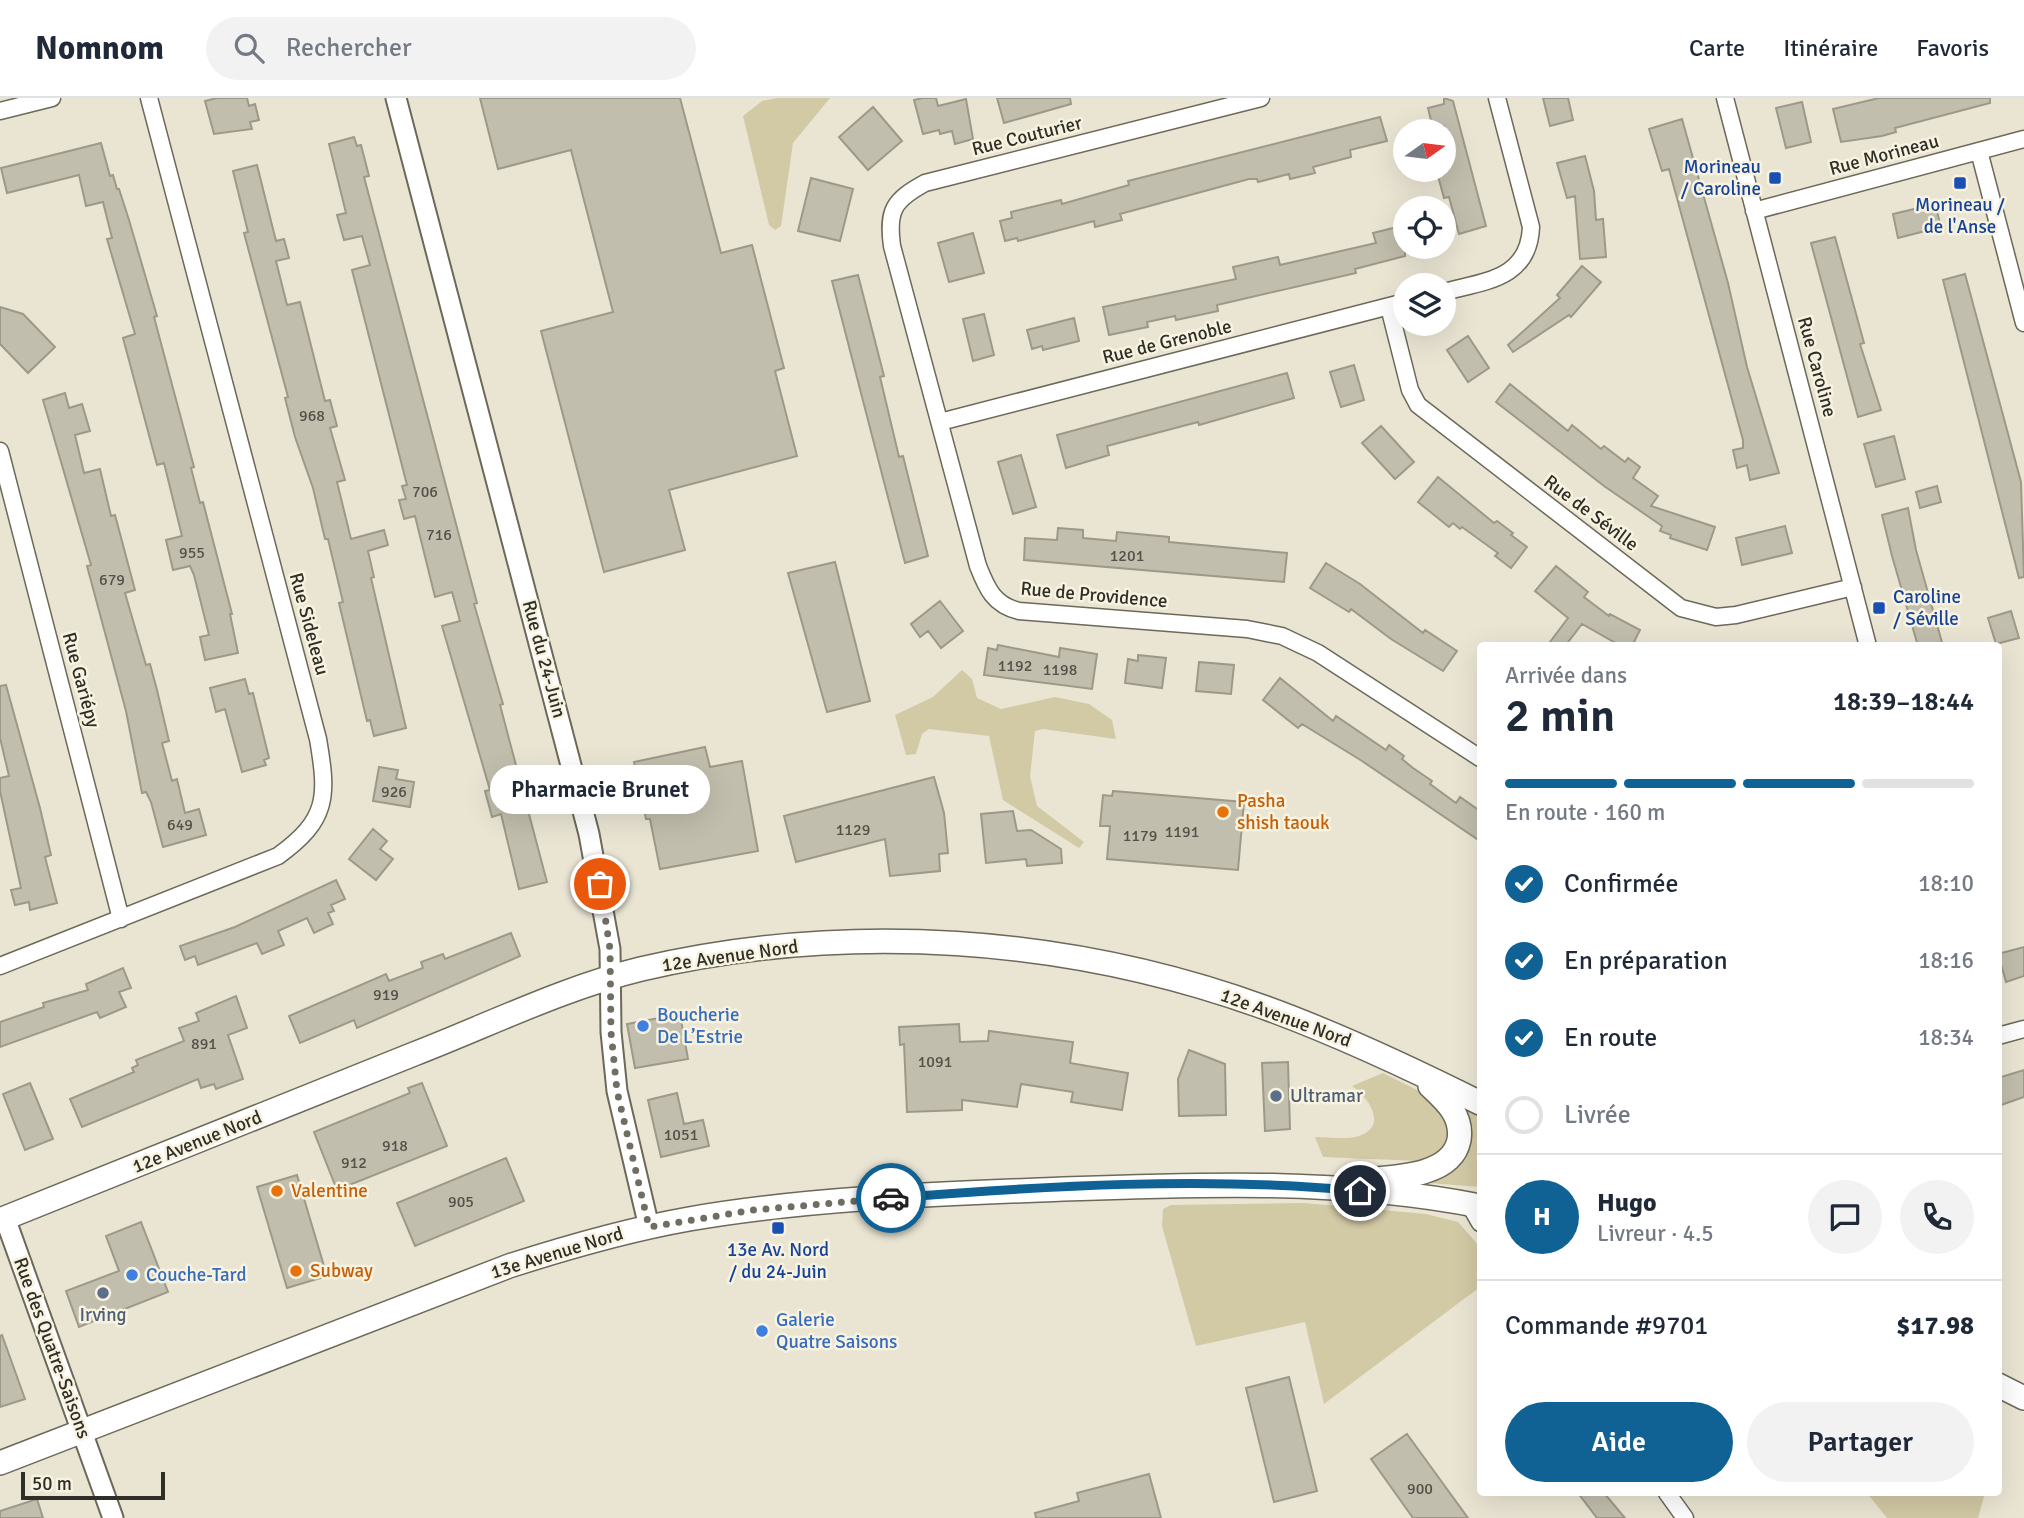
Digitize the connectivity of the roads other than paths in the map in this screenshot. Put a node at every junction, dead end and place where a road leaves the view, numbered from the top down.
1 (52, 98) edge
2 (149, 98) edge
3 (396, 98) edge
4 (1261, 98) edge
5 (1497, 98) edge
6 (1725, 98) edge
7 (0, 111) edge
8 (2024, 139) edge
9 (1979, 151) junction
10 (893, 208) joint
11 (1754, 211) junction
12 (1456, 288) edge
13 (1393, 306) edge
14 (1389, 307) junction
15 (2024, 323) edge
16 (940, 422) junction
17 (0, 451) edge
18 (1853, 587) junction
19 (1867, 642) edge
20 (1477, 756) edge
21 (121, 919) junction
22 (0, 967) edge
23 (610, 978) junction
24 (2024, 1029) edge
25 (2002, 1035) edge
26 (1414, 1070) junction
27 (1477, 1102) edge
28 (1308, 1186) junction
29 (1477, 1211) edge
30 (2, 1215) edge
31 (649, 1227) junction
32 (2002, 1387) edge
33 (2024, 1398) edge
34 (82, 1431) junction
35 (0, 1463) edge
36 (1669, 1496) edge
37 (113, 1518) edge
38 (1685, 1518) edge

1 - 7 street
2 - 21 street, Rue Sideleau
3 - 23 street, Rue du 24-Juin
4 - 10 street, Rue Couturier
5 - 12 street
6 - 11 street, Rue Caroline
8 - 9 street, Rue Morineau
9 - 11 street, Rue Morineau
9 - 15 street
10 - 16 street, Rue de Providence
11 - 18 street, Rue Caroline
13 - 14 street, Rue de Grenoble
14 - 16 street, Rue de Grenoble
14 - 18 street, Rue de Séville
16 - 20 street, Rue de Providence
17 - 21 street, Rue Gariépy
18 - 19 street, Rue Caroline
21 - 22 street, Rue Sideleau
23 - 26 main road, 12e Avenue Nord
23 - 30 main road, 12e Avenue Nord
23 - 31 street, Rue du 24-Juin
24 - 25 street
26 - 27 main road, 12e Avenue Nord
26 - 28 main road
28 - 29 main road, 13e Avenue Nord
28 - 31 main road, 13e Avenue Nord
30 - 34 street, Rue des Quatre-Saisons
31 - 34 main road, 13e Avenue Nord
32 - 33 main road
34 - 35 main road, 13e Avenue Nord
34 - 37 street, Rue des Quatre-Saisons
36 - 38 street

